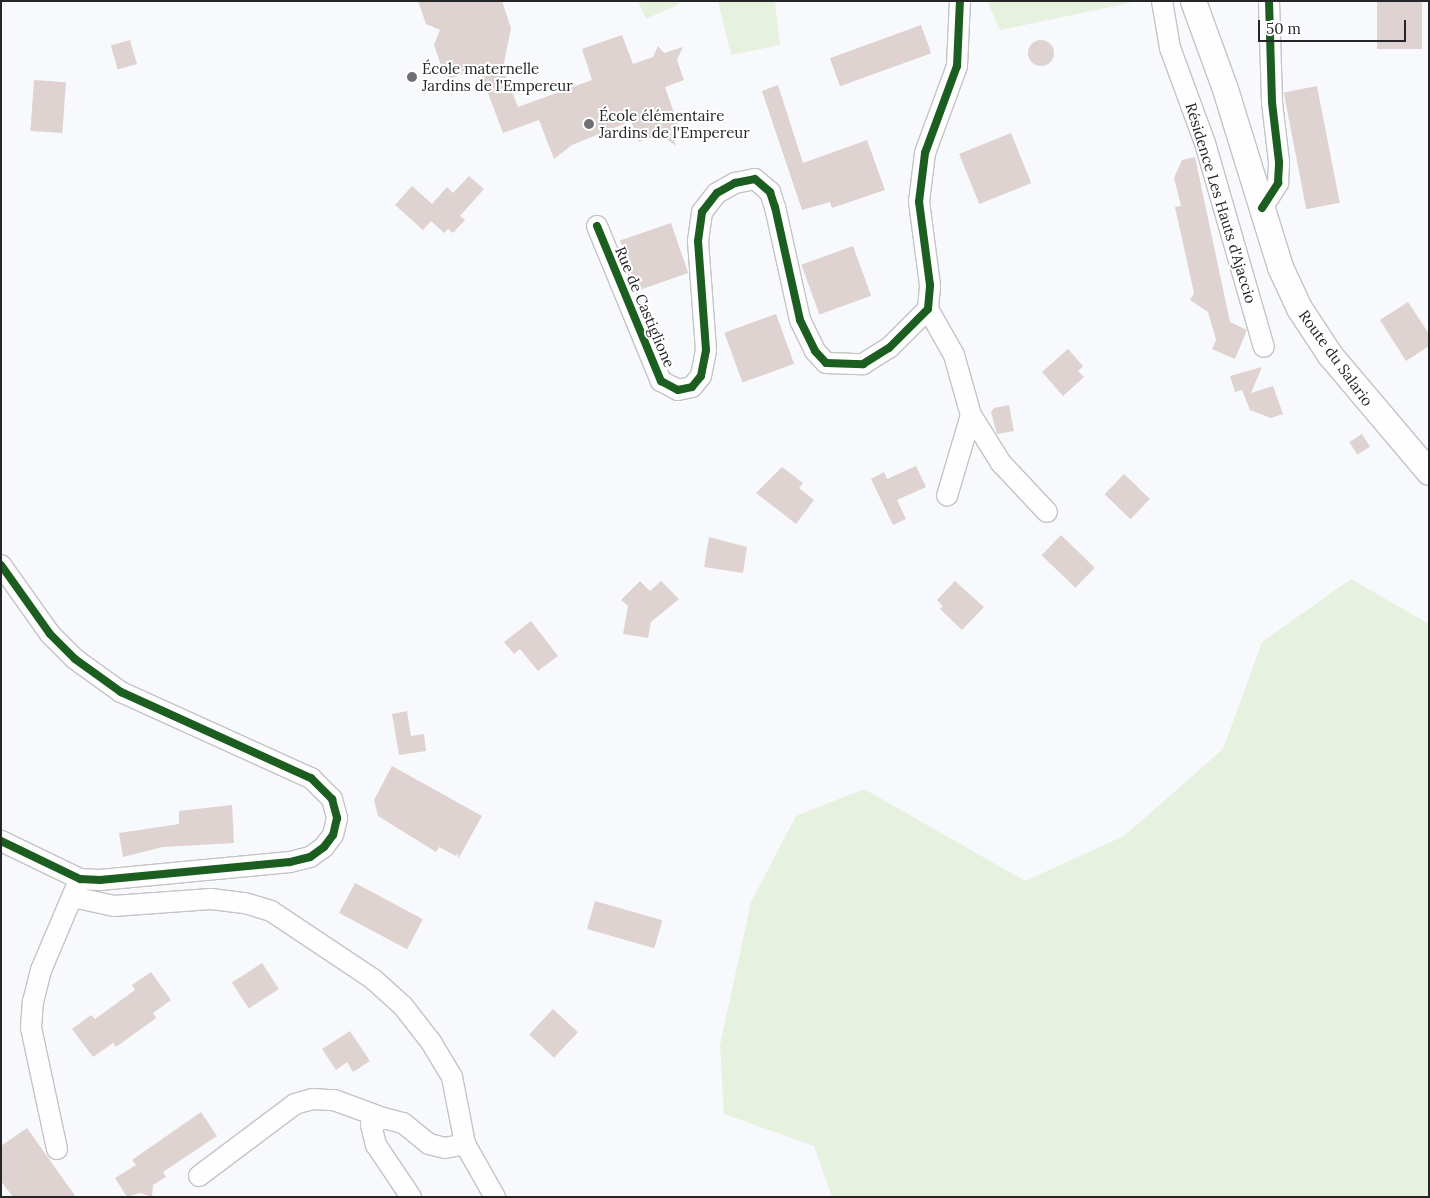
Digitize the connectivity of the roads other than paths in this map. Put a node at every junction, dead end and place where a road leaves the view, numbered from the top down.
1 (960, 1) edge
2 (1162, 1) edge
3 (1193, 1) edge
4 (1270, 1) edge
5 (1262, 208) junction
6 (597, 226) dead end
7 (928, 308) junction
8 (1264, 347) dead end
9 (971, 415) junction
10 (1429, 472) edge
11 (947, 496) dead end
12 (1047, 512) dead end
13 (1, 564) edge
14 (1, 841) edge
15 (76, 888) junction
16 (383, 1118) junction
17 (465, 1144) junction
18 (57, 1149) dead end
19 (199, 1176) dead end
20 (411, 1197) edge
21 (495, 1197) edge

1 - 7 street
2 - 8 street, Résidence Les Hauts d'Ajaccio
3 - 5 main road, Route du Salario
4 - 5 street
5 - 10 main road, Route du Salario
6 - 7 street, Rue de Castiglione
7 - 9 street
9 - 11 street
9 - 12 street
13 - 15 street
14 - 15 street
15 - 17 street
15 - 18 street
16 - 17 street
16 - 19 street
16 - 20 street
17 - 21 street

